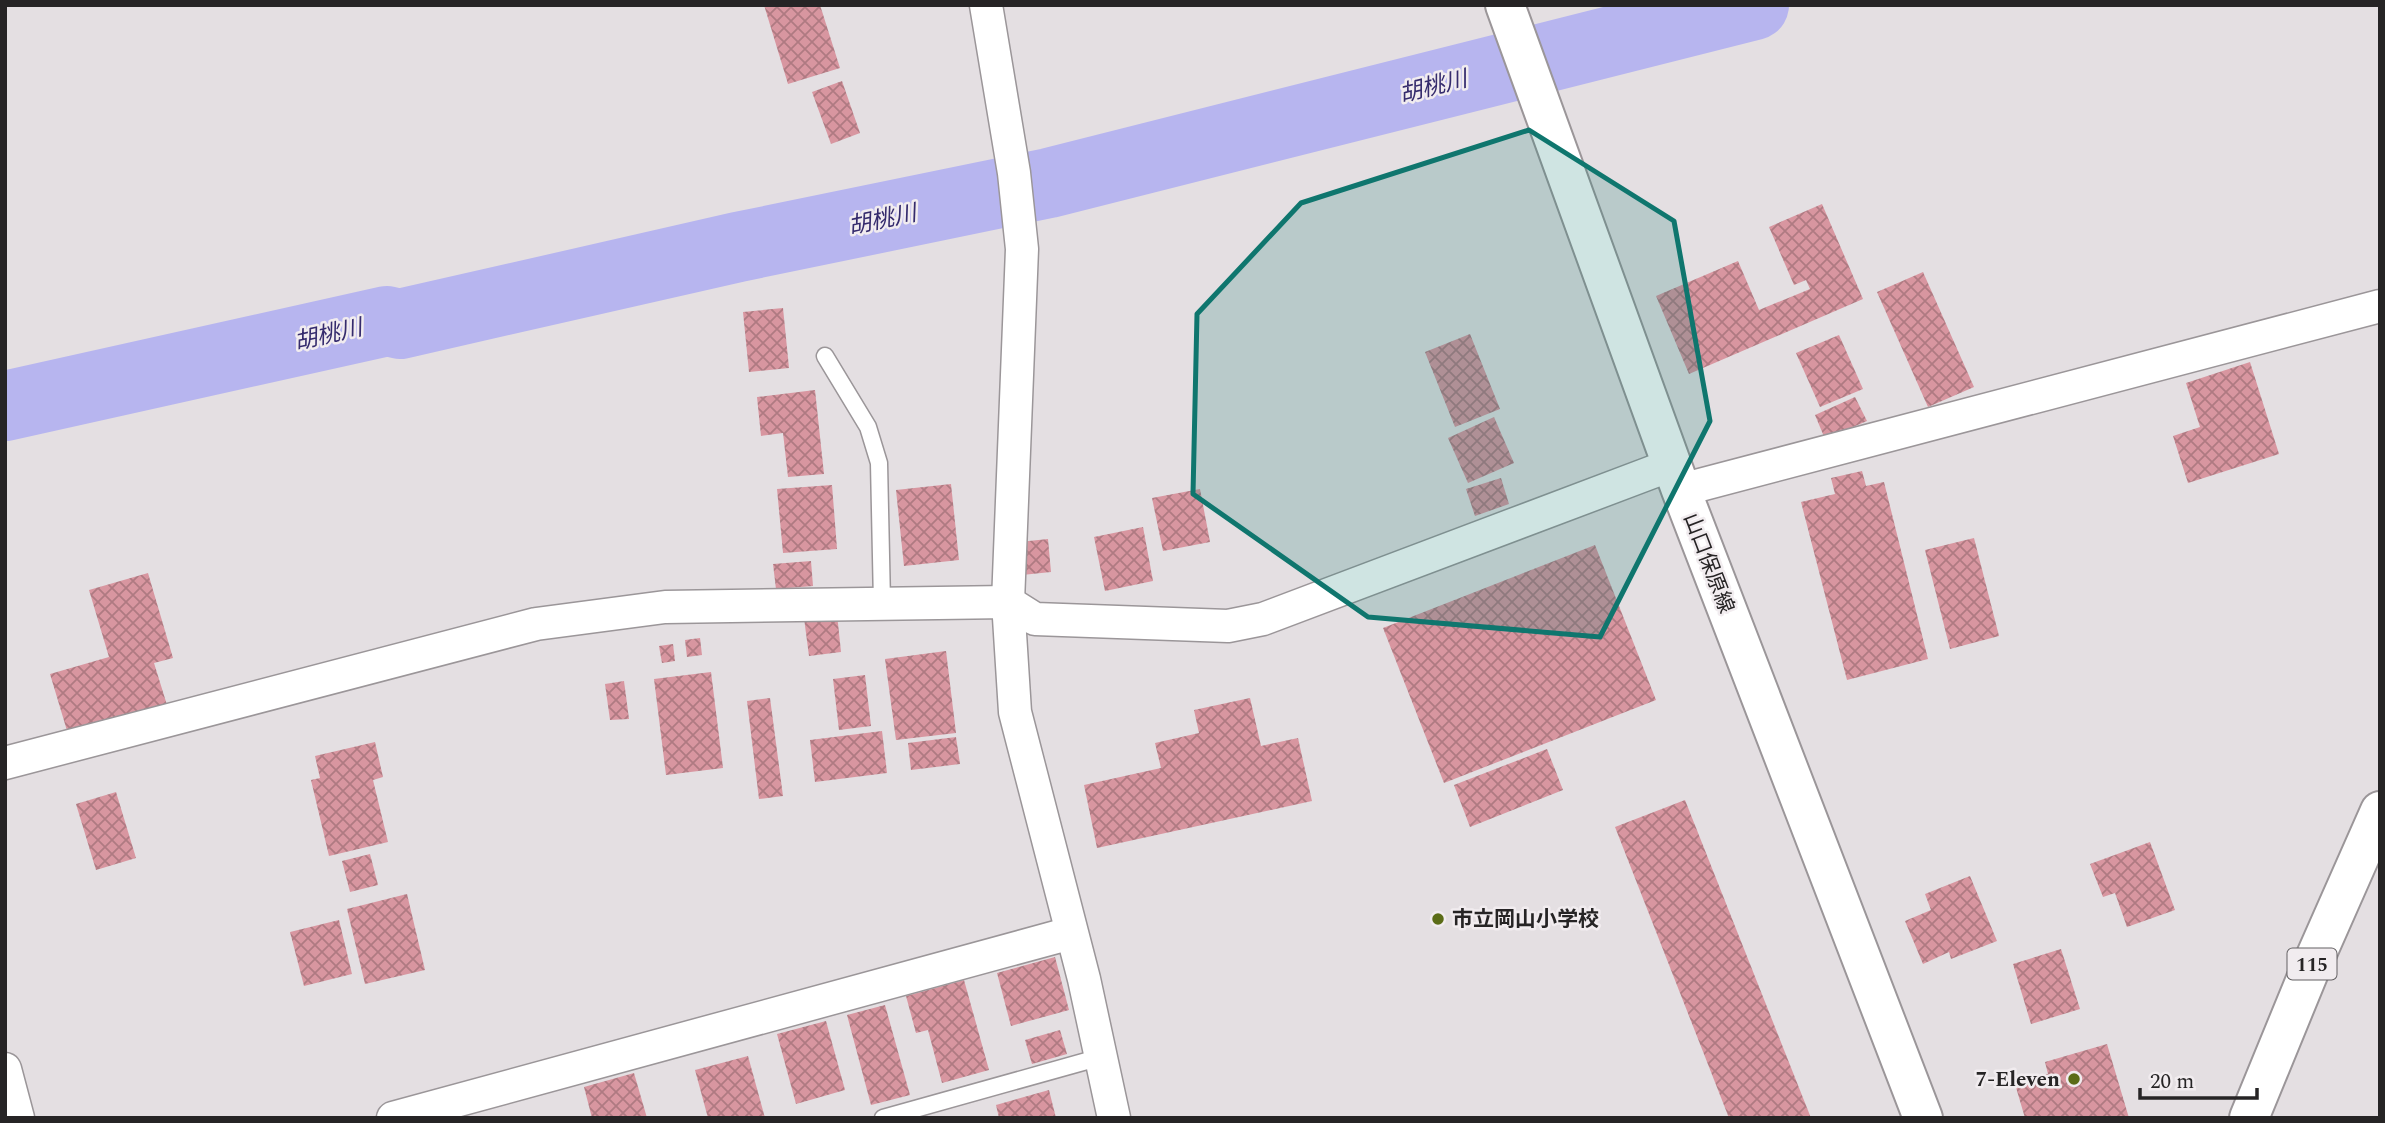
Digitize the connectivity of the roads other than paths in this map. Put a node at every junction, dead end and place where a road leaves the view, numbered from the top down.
1 (986, 5) edge
2 (1505, 5) edge
3 (2380, 306) edge
4 (825, 356) dead end
5 (1676, 477) junction
6 (1008, 602) junction
7 (882, 603) junction
8 (5, 763) edge
9 (2380, 811) edge
10 (1071, 933) junction
11 (1101, 1058) junction
12 (5, 1069) edge
13 (18, 1118) edge
14 (393, 1118) edge
15 (883, 1118) edge
16 (1114, 1118) edge
17 (1923, 1118) edge
18 (2249, 1118) edge

1 - 6 street
2 - 5 main road, 山口保原線
3 - 5 street
4 - 7 lane
5 - 6 street
5 - 17 main road, 山口保原線
6 - 7 street
6 - 10 street
7 - 8 street
9 - 18 main road, 115
10 - 11 street
10 - 14 street
11 - 15 lane
11 - 16 street
12 - 13 street

